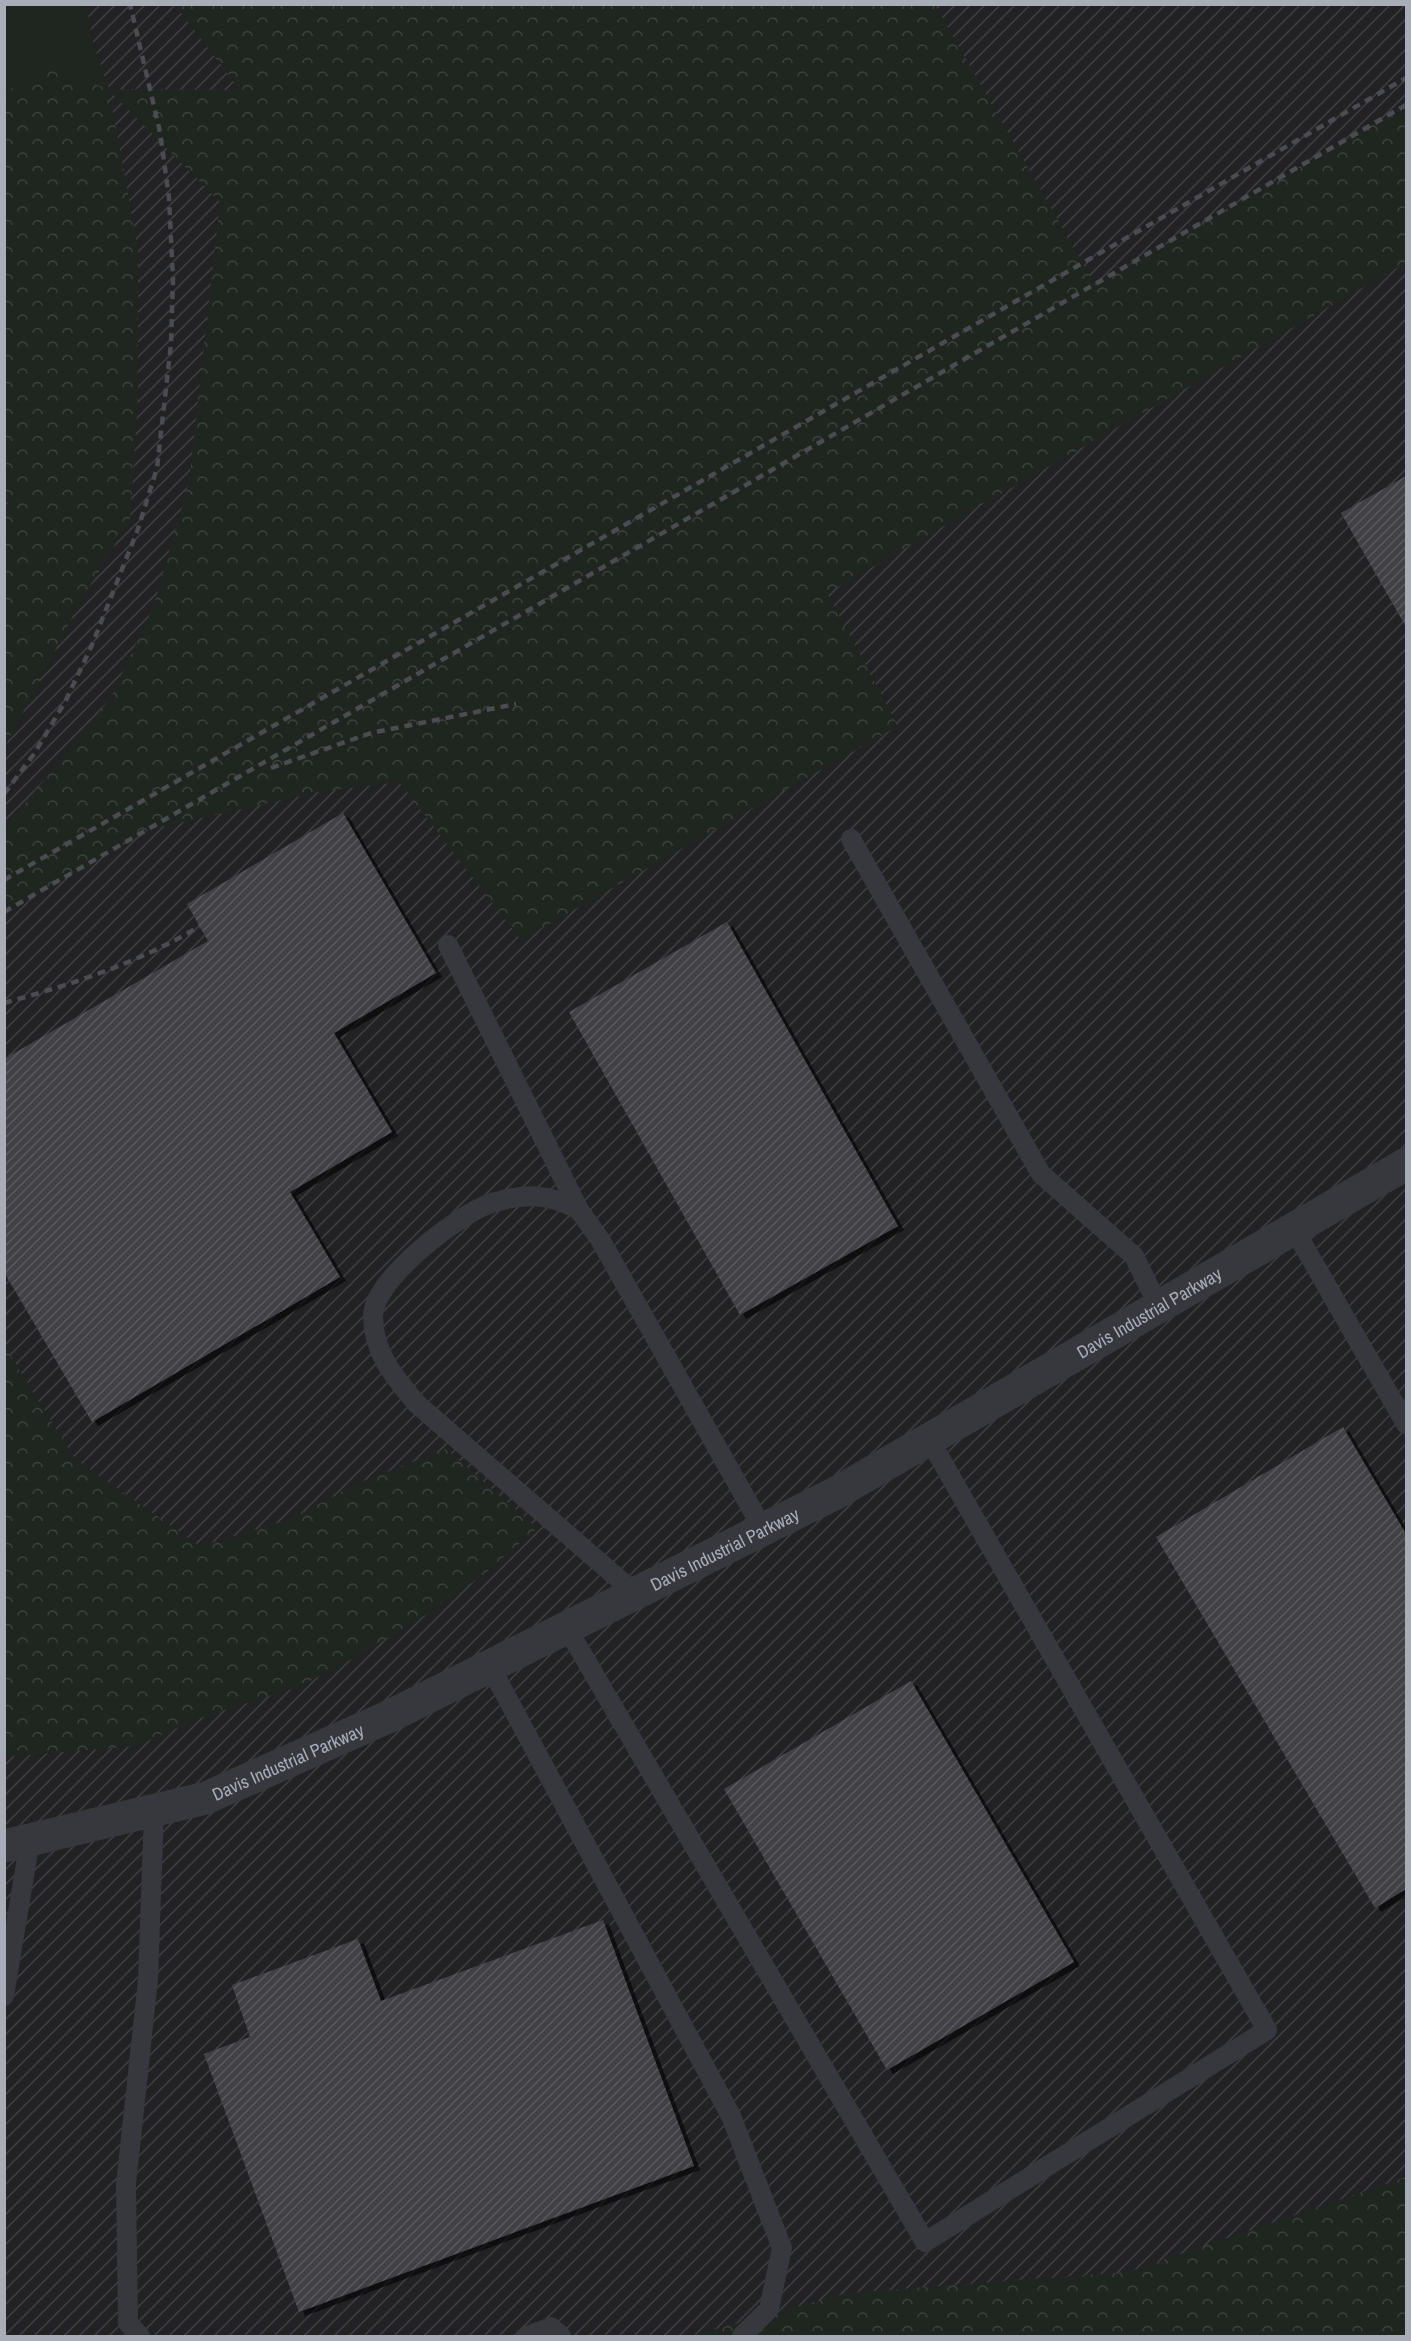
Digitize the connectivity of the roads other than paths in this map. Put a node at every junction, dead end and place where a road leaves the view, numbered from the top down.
1 (851, 839) dead end
2 (448, 945) dead end
3 (1407, 1164) edge
4 (579, 1210) junction
5 (1294, 1229) junction
6 (1159, 1307) junction
7 (1407, 1424) edge
8 (929, 1439) junction
9 (763, 1529) junction
10 (634, 1593) junction
11 (567, 1628) junction
12 (490, 1666) junction
13 (154, 1810) junction
14 (17, 1843) edge
15 (4, 1996) edge
16 (140, 2337) edge
17 (527, 2337) edge
18 (561, 2337) edge
19 (742, 2337) edge

1 - 6 lane
2 - 4 lane
3 - 5 street, Davis Industrial Parkway
4 - 9 lane
4 - 10 lane
5 - 6 street, Davis Industrial Parkway
5 - 7 lane
6 - 8 street, Davis Industrial Parkway
8 - 9 street, Davis Industrial Parkway
8 - 11 lane
9 - 10 street, Davis Industrial Parkway
10 - 11 street, Davis Industrial Parkway
11 - 12 street, Davis Industrial Parkway
12 - 13 street, Davis Industrial Parkway
12 - 19 lane
13 - 14 street, Davis Industrial Parkway
13 - 16 lane
14 - 15 lane
17 - 18 lane

